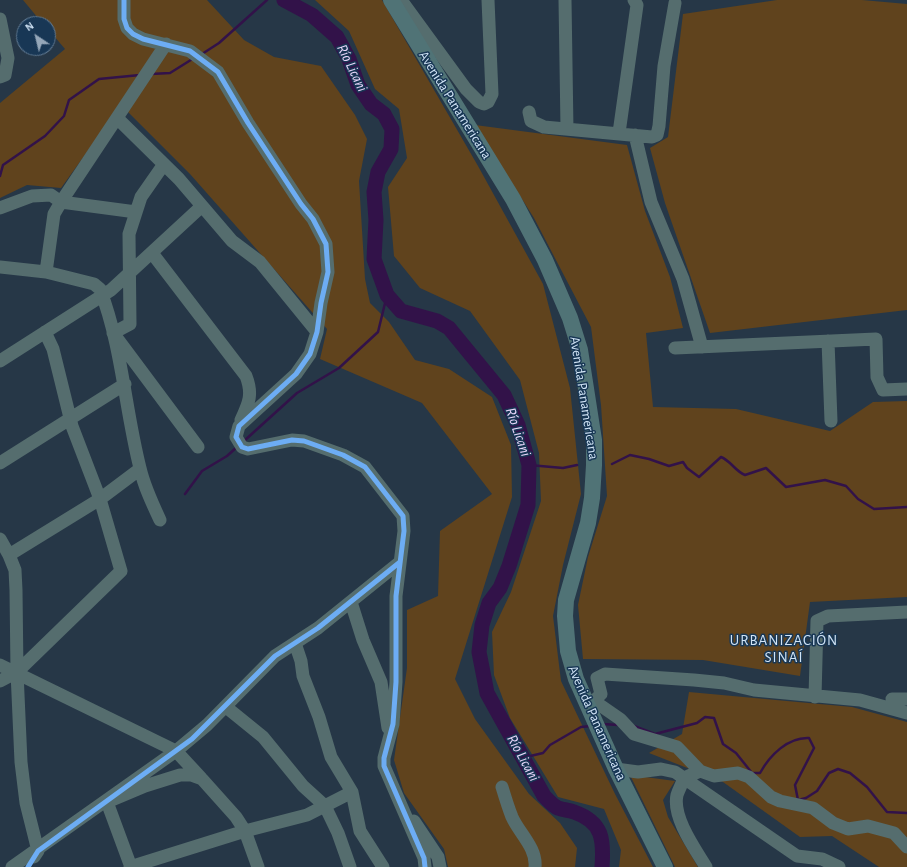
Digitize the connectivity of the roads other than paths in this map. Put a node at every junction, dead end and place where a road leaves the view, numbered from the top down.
1 (124, 0) edge
2 (488, 0) edge
3 (565, 0) edge
4 (634, 0) edge
5 (396, 1) edge
6 (675, 3) dead end
7 (0, 19) edge
8 (166, 44) junction
9 (0, 77) edge
10 (529, 112) dead end
11 (117, 118) junction
12 (567, 129) junction
13 (619, 133) junction
14 (635, 135) junction
15 (164, 164) junction
16 (61, 202) junction
17 (202, 206) junction
18 (0, 208) edge
19 (136, 212) junction
20 (152, 253) junction
21 (0, 267) edge
22 (46, 272) junction
23 (129, 274) junction
24 (102, 295) junction
25 (45, 332) junction
26 (317, 332) junction
27 (113, 333) junction
28 (828, 341) junction
29 (702, 347) junction
30 (675, 348) dead end
31 (0, 361) edge
32 (125, 384) junction
33 (907, 389) edge
34 (70, 418) junction
35 (831, 421) dead end
36 (239, 426) junction
37 (198, 447) dead end
38 (0, 463) edge
39 (140, 469) junction
40 (100, 499) junction
41 (160, 520) dead end
42 (0, 540) edge
43 (9, 555) junction
44 (400, 562) junction
45 (351, 602) junction
46 (907, 612) edge
47 (295, 643) junction
48 (0, 665) edge
49 (17, 672) junction
50 (0, 681) edge
51 (815, 697) junction
52 (892, 699) dead end
53 (907, 699) edge
54 (590, 704) junction
55 (226, 707) junction
56 (907, 713) edge
57 (390, 741) junction
58 (176, 752) junction
59 (616, 769) junction
60 (700, 771) junction
61 (684, 778) junction
62 (202, 779) junction
63 (502, 787) dead end
64 (352, 792) junction
65 (397, 798) junction
66 (106, 802) junction
67 (325, 806) junction
68 (245, 831) junction
69 (907, 847) edge
70 (38, 850) junction
71 (12, 867) edge
72 (28, 867) edge
73 (131, 867) edge
74 (258, 867) edge
75 (350, 867) edge
76 (383, 867) edge
77 (425, 867) edge
78 (440, 867) edge
79 (535, 867) edge
80 (665, 867) edge
81 (706, 867) edge
82 (839, 867) edge

1 - 8 street
2 - 5 street
3 - 12 street
4 - 13 street
5 - 54 main road, Avenida Panamericana
6 - 14 street
7 - 9 street
8 - 11 street
8 - 26 street
10 - 12 street
11 - 15 street
11 - 16 street
12 - 13 street
13 - 14 street
14 - 29 street
15 - 17 street
15 - 19 street
16 - 18 street
16 - 19 street
16 - 22 street
17 - 20 street
17 - 26 street
19 - 23 street
20 - 23 street
20 - 36 street
21 - 22 street
22 - 24 street
23 - 24 street
23 - 27 street
24 - 25 street
24 - 27 street
25 - 31 street
25 - 34 street
26 - 36 street
27 - 32 street
27 - 37 street
28 - 29 street
28 - 33 street
28 - 35 street
29 - 30 street
32 - 34 street
32 - 39 street
34 - 38 street
34 - 40 street
36 - 44 street
39 - 40 street
39 - 41 street
40 - 43 street
40 - 49 street
42 - 43 street
43 - 49 street
44 - 45 street
44 - 57 street
45 - 47 street
45 - 57 street
46 - 51 street
47 - 55 street
47 - 64 street
48 - 49 street
49 - 50 street
49 - 58 street
49 - 70 street
51 - 54 street
51 - 56 street
52 - 53 street
54 - 59 main road, Avenida Panamericana
54 - 60 street
55 - 58 street
55 - 67 street
57 - 65 street
58 - 62 street
58 - 66 street
59 - 61 street
59 - 80 main road, Avenida Panamericana
60 - 61 street
60 - 69 street
61 - 81 street
61 - 82 street
62 - 66 street
62 - 68 street
63 - 79 street
64 - 67 street
64 - 76 street
65 - 77 street
65 - 78 street
66 - 70 street
66 - 73 street
67 - 68 street
67 - 75 street
68 - 73 street
68 - 74 street
70 - 71 street
70 - 72 street

